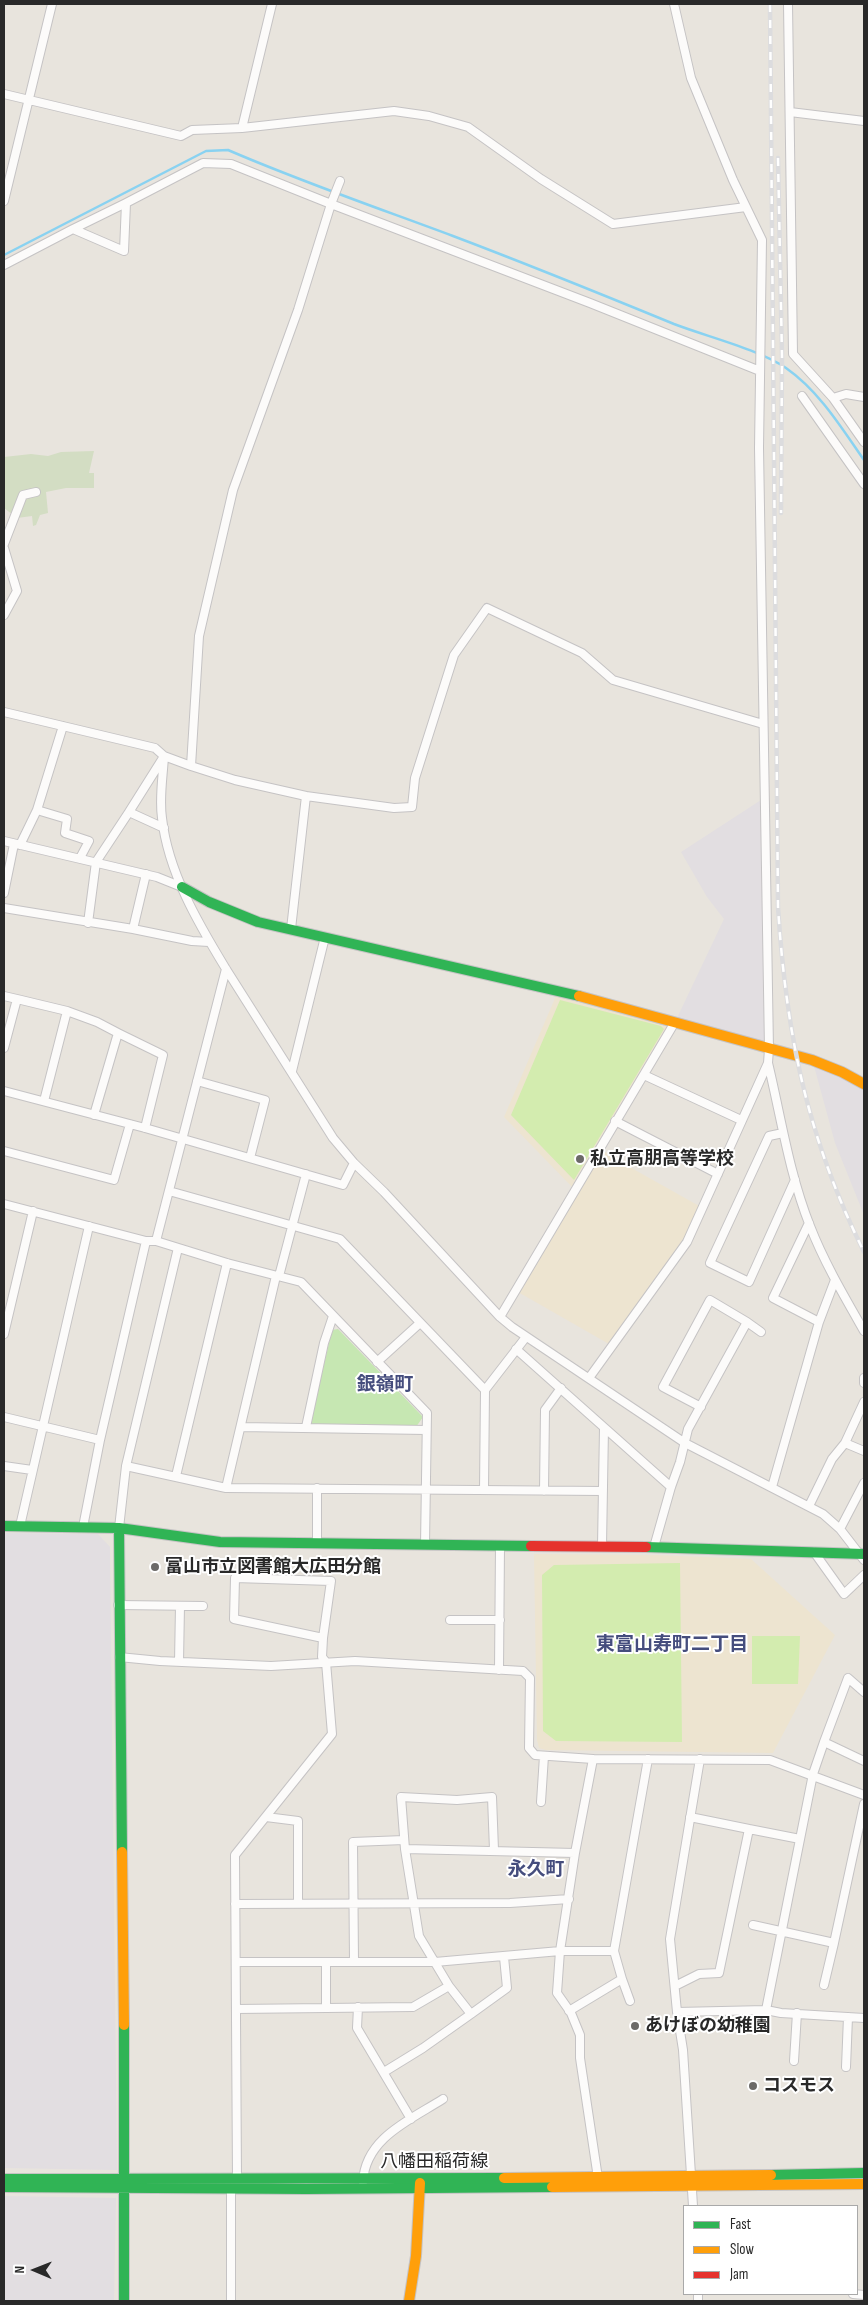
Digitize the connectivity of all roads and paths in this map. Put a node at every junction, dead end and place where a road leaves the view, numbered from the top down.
1 (52, 4) edge
2 (272, 4) edge
3 (674, 4) edge
4 (788, 4) edge
5 (4, 94) edge
6 (29, 100) junction
7 (790, 112) junction
8 (864, 121) edge
9 (242, 128) junction
10 (340, 181) dead end
11 (4, 201) edge
12 (126, 203) junction
13 (331, 204) junction
14 (746, 207) junction
15 (73, 229) junction
16 (4, 265) edge
17 (760, 371) junction
18 (802, 396) dead end
19 (864, 397) edge
20 (833, 398) junction
21 (864, 442) edge
22 (864, 484) edge
23 (36, 492) dead end
24 (4, 546) edge
25 (4, 615) edge
26 (4, 712) edge
27 (763, 724) junction
28 (63, 726) junction
29 (164, 756) junction
30 (191, 766) junction
31 (306, 796) junction
32 (37, 810) junction
33 (130, 812) junction
34 (164, 828) junction
35 (4, 841) edge
36 (17, 844) junction
37 (80, 858) junction
38 (96, 862) junction
39 (146, 874) junction
40 (182, 887) junction
41 (4, 893) edge
42 (4, 908) edge
43 (88, 923) junction
44 (133, 929) junction
45 (291, 929) junction
46 (325, 937) junction
47 (210, 942) junction
48 (226, 969) junction
49 (4, 996) edge
50 (17, 999) junction
51 (67, 1011) junction
52 (675, 1022) junction
53 (118, 1033) junction
54 (4, 1048) edge
55 (769, 1049) junction
56 (768, 1063) junction
57 (292, 1071) junction
58 (644, 1075) junction
59 (197, 1081) junction
60 (864, 1084) edge
61 (4, 1091) edge
62 (44, 1101) junction
63 (94, 1115) junction
64 (741, 1120) junction
65 (615, 1121) junction
66 (130, 1124) junction
67 (145, 1128) junction
68 (783, 1133) junction
69 (182, 1139) junction
70 (4, 1151) edge
71 (250, 1158) junction
72 (354, 1163) junction
73 (306, 1174) junction
74 (718, 1174) junction
75 (795, 1180) junction
76 (169, 1191) junction
77 (4, 1204) edge
78 (32, 1211) junction
79 (809, 1223) junction
80 (292, 1225) junction
81 (89, 1226) junction
82 (146, 1240) junction
83 (156, 1241) junction
84 (178, 1248) junction
85 (227, 1263) junction
86 (278, 1276) junction
87 (835, 1280) junction
88 (333, 1316) junction
89 (500, 1317) junction
90 (747, 1322) junction
91 (819, 1322) junction
92 (420, 1323) junction
93 (864, 1331) edge
94 (761, 1332) dead end
95 (4, 1334) edge
96 (526, 1337) junction
97 (516, 1349) junction
98 (378, 1362) junction
99 (589, 1378) junction
100 (864, 1378) edge
101 (864, 1383) edge
102 (561, 1388) junction
103 (485, 1390) junction
104 (864, 1402) edge
105 (700, 1407) junction
106 (4, 1418) edge
107 (43, 1427) junction
108 (241, 1427) junction
109 (306, 1427) junction
110 (604, 1428) junction
111 (426, 1430) junction
112 (100, 1440) junction
113 (845, 1443) junction
114 (685, 1444) junction
115 (864, 1451) edge
116 (4, 1466) edge
117 (126, 1466) junction
118 (32, 1470) junction
119 (176, 1476) junction
120 (864, 1483) edge
121 (671, 1487) junction
122 (772, 1487) junction
123 (226, 1488) junction
124 (317, 1488) junction
125 (426, 1489) junction
126 (484, 1490) junction
127 (544, 1491) junction
128 (603, 1491) junction
129 (809, 1506) junction
130 (4, 1526) edge
131 (20, 1526) junction
132 (83, 1527) junction
133 (118, 1528) junction
134 (840, 1528) junction
135 (317, 1543) junction
136 (425, 1545) junction
137 (500, 1546) junction
138 (602, 1546) junction
139 (654, 1547) junction
140 (814, 1552) junction
141 (862, 1556) edge
142 (864, 1576) edge
143 (118, 1605) junction
144 (180, 1606) junction
145 (203, 1606) dead end
146 (450, 1620) dead end
147 (500, 1620) junction
148 (323, 1638) junction
149 (119, 1657) junction
150 (179, 1662) junction
151 (326, 1662) junction
152 (499, 1670) junction
153 (864, 1692) edge
154 (824, 1742) junction
155 (544, 1756) junction
156 (594, 1758) junction
157 (648, 1759) junction
158 (700, 1759) junction
159 (864, 1761) edge
160 (813, 1774) junction
161 (864, 1795) edge
162 (542, 1802) dead end
163 (864, 1804) edge
164 (266, 1817) junction
165 (690, 1817) junction
166 (748, 1830) junction
167 (800, 1839) junction
168 (404, 1840) junction
169 (405, 1849) junction
170 (494, 1850) junction
171 (575, 1853) junction
172 (569, 1899) junction
173 (235, 1904) junction
174 (298, 1904) junction
175 (354, 1904) junction
176 (415, 1904) junction
177 (753, 1925) dead end
178 (781, 1933) junction
179 (834, 1943) junction
180 (560, 1950) junction
181 (614, 1951) junction
182 (504, 1957) junction
183 (236, 1962) junction
184 (326, 1962) junction
185 (354, 1962) junction
186 (435, 1962) junction
187 (622, 1979) junction
188 (824, 1985) dead end
189 (449, 1986) junction
190 (675, 1986) junction
191 (630, 2001) dead end
192 (326, 2008) junction
193 (358, 2008) junction
194 (236, 2009) junction
195 (766, 2010) junction
196 (569, 2011) junction
197 (677, 2012) junction
198 (796, 2013) junction
199 (471, 2014) junction
200 (848, 2017) junction
201 (864, 2018) edge
202 (794, 2061) dead end
203 (846, 2067) dead end
204 (384, 2072) junction
205 (443, 2099) dead end
206 (411, 2119) junction
207 (864, 2173) edge
208 (598, 2178) junction
209 (4, 2179) edge
210 (237, 2179) junction
211 (692, 2181) junction
212 (363, 2183) junction
213 (420, 2183) junction
214 (125, 2184) junction
215 (864, 2184) edge
216 (4, 2187) edge
217 (231, 2189) junction
218 (693, 2205) edge
219 (124, 2301) edge
220 (231, 2301) edge
221 (409, 2301) edge

1 - 6 street
2 - 9 street
3 - 14 street
4 - 7 street
5 - 6 street
6 - 9 street
6 - 11 street
7 - 8 street
7 - 20 street
9 - 14 street
10 - 13 street
12 - 13 street
12 - 15 street
12 - 15 street
13 - 17 street
13 - 30 street
14 - 17 street
15 - 16 street
17 - 27 street
18 - 22 street
19 - 20 street
20 - 21 street
23 - 24 street
24 - 25 street
26 - 28 street
27 - 31 street
27 - 55 street
28 - 29 street
28 - 32 street
29 - 30 street
29 - 33 street
29 - 34 street
30 - 31 street
31 - 45 street
32 - 36 street
32 - 37 street
33 - 34 street
33 - 38 street
34 - 40 street
35 - 36 street
36 - 37 street
36 - 41 street
37 - 38 street
38 - 39 street
38 - 43 street
39 - 40 street
39 - 44 street
40 - 45 street
40 - 47 street
42 - 43 street
43 - 44 street
44 - 47 street
45 - 46 street
46 - 52 street
46 - 57 street
47 - 48 street
48 - 57 street
48 - 59 street
49 - 50 street
50 - 51 street
50 - 54 street
51 - 53 street
51 - 62 street
52 - 55 street
52 - 58 street
53 - 63 street
53 - 67 street
55 - 56 street
55 - 60 street
56 - 64 street
56 - 68 street
57 - 72 street
58 - 64 street
58 - 65 street
59 - 69 street
59 - 71 street
61 - 62 street
62 - 63 street
63 - 66 street
64 - 74 street
65 - 74 street
65 - 89 street
66 - 67 street
66 - 70 street
67 - 69 street
68 - 75 street
68 - 75 street
69 - 71 street
69 - 76 street
71 - 73 street
72 - 73 street
72 - 89 street
73 - 80 street
74 - 99 street
75 - 79 street
76 - 80 street
76 - 83 street
77 - 78 street
78 - 81 street
78 - 95 street
79 - 87 street
79 - 91 street
80 - 86 street
80 - 92 street
81 - 82 street
81 - 107 street
82 - 83 street
82 - 112 street
83 - 84 street
84 - 85 street
84 - 117 street
85 - 86 street
85 - 119 street
86 - 88 street
86 - 108 street
87 - 91 street
87 - 93 street
88 - 98 street
88 - 109 street
89 - 96 street
90 - 94 street
90 - 105 street
90 - 105 street
91 - 122 street
92 - 98 street
92 - 103 street
96 - 97 street
96 - 99 street
97 - 102 street
97 - 103 street
98 - 111 street
99 - 114 street
100 - 101 street
102 - 110 street
102 - 127 street
103 - 126 street
104 - 113 street
105 - 114 street
106 - 107 street
107 - 112 street
107 - 118 street
108 - 109 street
108 - 123 street
109 - 111 street
110 - 121 street
110 - 128 street
111 - 125 street
112 - 132 street
113 - 115 street
113 - 129 street
114 - 121 street
114 - 122 street
116 - 118 street
117 - 119 street
117 - 133 street
118 - 131 street
119 - 123 street
120 - 134 street
121 - 139 street
122 - 129 street
123 - 124 street
124 - 125 street
124 - 135 street
125 - 126 street
125 - 136 street
126 - 127 street
127 - 128 street
128 - 138 street
129 - 134 street
130 - 131 street
131 - 132 street
132 - 133 street
133 - 135 street
133 - 143 street
134 - 141 street
135 - 136 street
136 - 137 street
137 - 138 street
137 - 147 street
138 - 139 street
139 - 140 street
140 - 141 street
140 - 142 street
143 - 144 street
143 - 149 street
144 - 145 street
144 - 150 street
146 - 147 street
147 - 152 street
148 - 148 street
148 - 151 street
149 - 150 street
149 - 214 street
150 - 151 street
151 - 152 street
151 - 164 street
152 - 155 street
153 - 154 street
154 - 159 street
154 - 160 street
155 - 156 street
155 - 162 street
156 - 157 street
156 - 171 street
157 - 158 street
157 - 181 street
158 - 160 street
158 - 165 street
160 - 161 street
160 - 167 street
163 - 179 street
164 - 173 street
164 - 174 street
165 - 166 street
165 - 190 street
166 - 167 street
166 - 190 street
167 - 178 street
168 - 169 street
168 - 170 street
168 - 175 street
169 - 170 street
169 - 176 street
170 - 171 street
171 - 172 street
172 - 176 street
172 - 180 street
173 - 174 street
173 - 183 street
174 - 175 street
175 - 176 street
175 - 185 street
176 - 186 street
177 - 178 street
178 - 179 street
178 - 195 street
179 - 188 street
180 - 181 street
180 - 182 street
180 - 196 street
181 - 187 street
182 - 186 street
182 - 199 street
183 - 184 street
183 - 194 street
184 - 185 street
184 - 192 street
185 - 186 street
186 - 189 street
187 - 191 street
187 - 196 street
189 - 193 street
189 - 199 street
190 - 197 street
192 - 193 street
192 - 194 street
193 - 204 street
194 - 210 street
195 - 197 street
195 - 198 street
196 - 208 street
197 - 211 street
198 - 200 street
198 - 202 street
199 - 204 street
200 - 201 street
200 - 203 street
204 - 206 street
205 - 206 street
206 - 212 street
207 - 211 street, 八幡田稲荷線
208 - 211 street, 八幡田稲荷線
208 - 213 street, 八幡田稲荷線
209 - 214 street, 八幡田稲荷線
210 - 212 street, 八幡田稲荷線
210 - 214 street, 八幡田稲荷線
211 - 213 street, 八幡田稲荷線
211 - 215 street, 八幡田稲荷線
211 - 218 street
212 - 213 street, 八幡田稲荷線
212 - 217 street, 八幡田稲荷線
213 - 221 street
214 - 216 street, 八幡田稲荷線
214 - 217 street, 八幡田稲荷線
214 - 219 street
217 - 220 street

